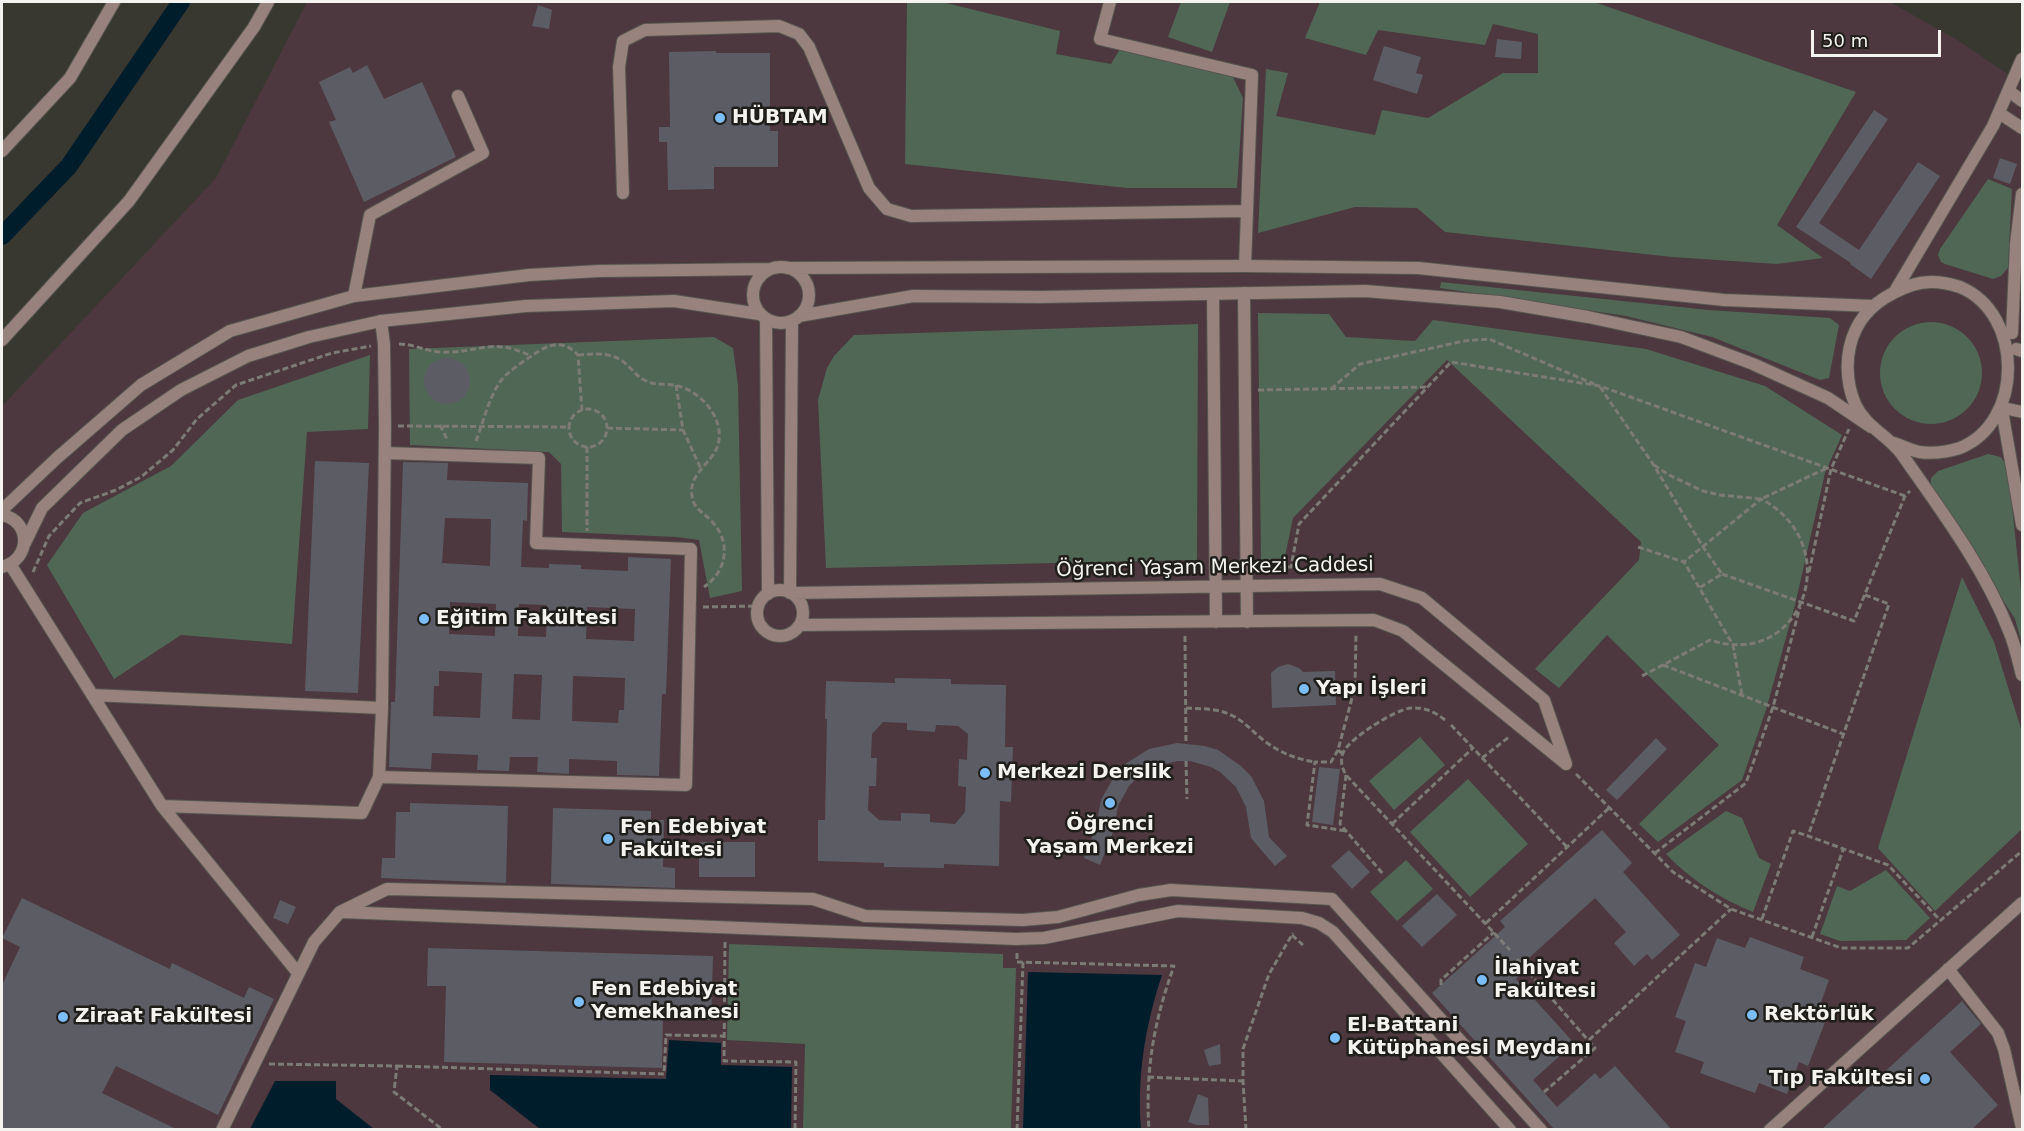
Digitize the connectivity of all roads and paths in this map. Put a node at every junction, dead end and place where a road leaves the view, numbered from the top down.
1 (114, 2) edge
2 (268, 2) edge
3 (1110, 2) edge
4 (2021, 63) edge
5 (2009, 91) junction
6 (459, 96) dead end
7 (2022, 101) edge
8 (1999, 113) junction
9 (2022, 128) edge
10 (2, 151) edge
11 (623, 194) dead end
12 (2022, 194) edge
13 (1247, 212) junction
14 (1245, 266) junction
15 (788, 268) junction
16 (770, 269) junction
17 (1894, 291) junction
18 (1244, 293) junction
19 (1213, 294) junction
20 (354, 296) junction
21 (1873, 306) junction
22 (763, 316) junction
23 (796, 319) junction
24 (381, 321) junction
25 (2012, 333) junction
26 (2, 339) edge
27 (384, 344) junction
28 (2019, 350) edge
29 (578, 355) junction
30 (531, 356) junction
31 (676, 385) junction
32 (1600, 386) junction
33 (1428, 387) junction
34 (1330, 389) junction
35 (1245, 390) junction
36 (582, 411) junction
37 (2006, 412) junction
38 (2022, 412) edge
39 (1841, 424) dead end
40 (440, 425) junction
41 (385, 426) junction
42 (482, 427) junction
43 (570, 427) junction
44 (1872, 427) junction
45 (607, 428) junction
46 (683, 430) junction
47 (1894, 443) junction
48 (452, 447) dead end
49 (472, 447) dead end
50 (587, 447) junction
51 (385, 453) junction
52 (1653, 464) junction
53 (701, 469) junction
54 (1829, 469) junction
55 (1910, 491) dead end
56 (1905, 496) junction
57 (1761, 499) junction
58 (2, 512) edge
59 (2022, 525) edge
60 (25, 543) junction
61 (587, 545) junction
62 (1638, 547) dead end
63 (1703, 547) junction
64 (1684, 562) junction
65 (6, 566) edge
66 (1247, 568) junction
67 (1722, 574) junction
68 (1807, 583) junction
69 (1247, 585) junction
70 (1215, 586) junction
71 (25, 587) junction
72 (1700, 588) junction
73 (791, 593) junction
74 (768, 594) junction
75 (1865, 595) junction
76 (690, 602) junction
77 (1801, 602) junction
78 (758, 606) junction
79 (1356, 621) junction
80 (1185, 622) junction
81 (1216, 622) junction
82 (1247, 622) junction
83 (800, 625) junction
84 (1733, 645) junction
85 (1663, 665) junction
86 (2022, 675) edge
87 (1642, 676) dead end
88 (92, 695) junction
89 (1742, 695) junction
90 (1773, 707) junction
91 (382, 708) junction
92 (1186, 708) junction
93 (1445, 720) dead end
94 (1451, 725) dead end
95 (1520, 728) junction
96 (1843, 734) junction
97 (1186, 743) dead end
98 (1473, 748) junction
99 (1338, 750) junction
100 (1343, 754) junction
101 (1482, 758) junction
102 (1186, 761) dead end
103 (1315, 762) junction
104 (1566, 764) junction
105 (1347, 775) junction
106 (379, 777) junction
107 (1187, 798) dead end
108 (162, 806) junction
109 (1610, 807) junction
110 (1392, 824) junction
111 (1346, 831) junction
112 (1808, 836) junction
113 (1567, 848) junction
114 (1844, 850) junction
115 (2022, 851) edge
116 (1655, 854) junction
117 (1384, 876) dead end
118 (2022, 903) edge
119 (1731, 909) junction
120 (340, 912) junction
121 (1302, 918) junction
122 (1762, 920) junction
123 (1940, 921) junction
124 (1486, 923) junction
125 (725, 927) junction
126 (1494, 932) junction
127 (1292, 935) junction
128 (1812, 938) junction
129 (1016, 939) junction
130 (1303, 945) dead end
131 (1510, 950) dead end
132 (1517, 958) dead end
133 (1023, 962) junction
134 (1948, 969) junction
135 (298, 973) junction
136 (1441, 985) dead end
137 (724, 1036) junction
138 (1589, 1040) junction
139 (255, 1063) junction
140 (397, 1066) junction
141 (1148, 1077) junction
142 (1243, 1081) junction
143 (1544, 1092) dead end
144 (2022, 1128) edge
145 (222, 1130) edge
146 (443, 1130) edge
147 (795, 1130) edge
148 (1017, 1130) edge
149 (1149, 1130) edge
150 (1246, 1130) edge
151 (1510, 1130) edge
152 (1541, 1130) edge
153 (1770, 1130) edge

1 - 10 street
2 - 26 street
3 - 13 street
4 - 5 street
5 - 7 street
5 - 8 street
6 - 20 street
8 - 9 street
8 - 17 street
11 - 13 street
12 - 25 street
13 - 14 street
14 - 15 street
14 - 21 street
15 - 16 street
15 - 23 street
16 - 20 street
16 - 22 street
17 - 21 street
17 - 25 street
18 - 19 street
18 - 35 street
18 - 44 street
19 - 23 street
19 - 70 street
20 - 58 street
21 - 44 street
22 - 23 street
22 - 24 street
22 - 74 street
23 - 73 street
24 - 27 street
24 - 60 street
25 - 28 street
27 - 30 path
27 - 41 street
27 - 71 path
28 - 37 street
29 - 30 path
29 - 31 path
29 - 36 path
30 - 42 path
31 - 46 path
31 - 53 path
32 - 33 path
32 - 34 path
32 - 52 path
32 - 54 path
33 - 34 path
33 - 66 path
34 - 35 path
35 - 66 street
36 - 43 path
36 - 45 path
37 - 38 street
37 - 47 street
37 - 59 street
39 - 54 path
40 - 41 path
40 - 42 path
40 - 48 path
41 - 51 street
42 - 43 path
42 - 49 path
43 - 50 path
44 - 47 street
45 - 46 path
45 - 50 path
46 - 53 path
47 - 86 street
50 - 61 path
51 - 61 street
51 - 91 street
52 - 57 path
52 - 63 path
53 - 76 path
54 - 56 path
54 - 57 path
54 - 68 path
55 - 56 path
56 - 75 path
57 - 63 path
57 - 68 path
58 - 60 street
60 - 65 street
61 - 76 street
62 - 64 path
63 - 64 path
63 - 67 path
64 - 72 path
65 - 71 street
66 - 69 street
67 - 72 path
67 - 77 path
68 - 77 path
69 - 70 street, Öğrenci Yaşam Merkezi Caddesi
69 - 82 street
69 - 104 street, Öğrenci Yaşam Merkezi Caddesi
70 - 73 street, Öğrenci Yaşam Merkezi Caddesi
70 - 81 street
71 - 88 street
72 - 84 path
73 - 74 street
73 - 83 street
74 - 78 street
75 - 77 path
75 - 96 path
76 - 78 path
76 - 106 street
77 - 84 path
77 - 90 path
78 - 83 street
79 - 82 street
79 - 95 street
79 - 99 path
80 - 81 street
80 - 83 street
80 - 92 path
81 - 82 street
84 - 85 path
84 - 89 path
85 - 87 path
85 - 89 path
88 - 91 street
88 - 108 street
89 - 90 path
90 - 96 path
90 - 116 path
91 - 106 street
92 - 97 path
92 - 103 path
93 - 100 path
94 - 98 path
95 - 101 path
95 - 104 street
96 - 112 path
98 - 101 path
98 - 110 path
99 - 100 path
99 - 103 path
100 - 105 path
101 - 113 path
102 - 107 path
103 - 111 path
104 - 109 path
105 - 110 path
105 - 111 path
106 - 108 street
108 - 135 street
109 - 113 path
109 - 116 path
110 - 124 path
111 - 117 path
112 - 114 path
112 - 122 path
113 - 124 path
114 - 123 path
114 - 128 path
115 - 123 path
116 - 119 path
118 - 134 street
119 - 122 path
119 - 138 path
120 - 125 street
120 - 135 street
120 - 152 street
121 - 127 path
121 - 129 street
121 - 151 street
122 - 128 path
123 - 128 path
124 - 126 path
125 - 129 street
125 - 137 path
126 - 131 path
126 - 136 path
127 - 130 path
127 - 142 path
129 - 133 path
132 - 138 path
133 - 141 path
133 - 148 path
134 - 144 street
134 - 153 street
135 - 139 street
137 - 140 path
137 - 147 path
138 - 143 path
139 - 140 path
139 - 145 street
140 - 146 path
141 - 142 path
141 - 149 path
142 - 150 path

